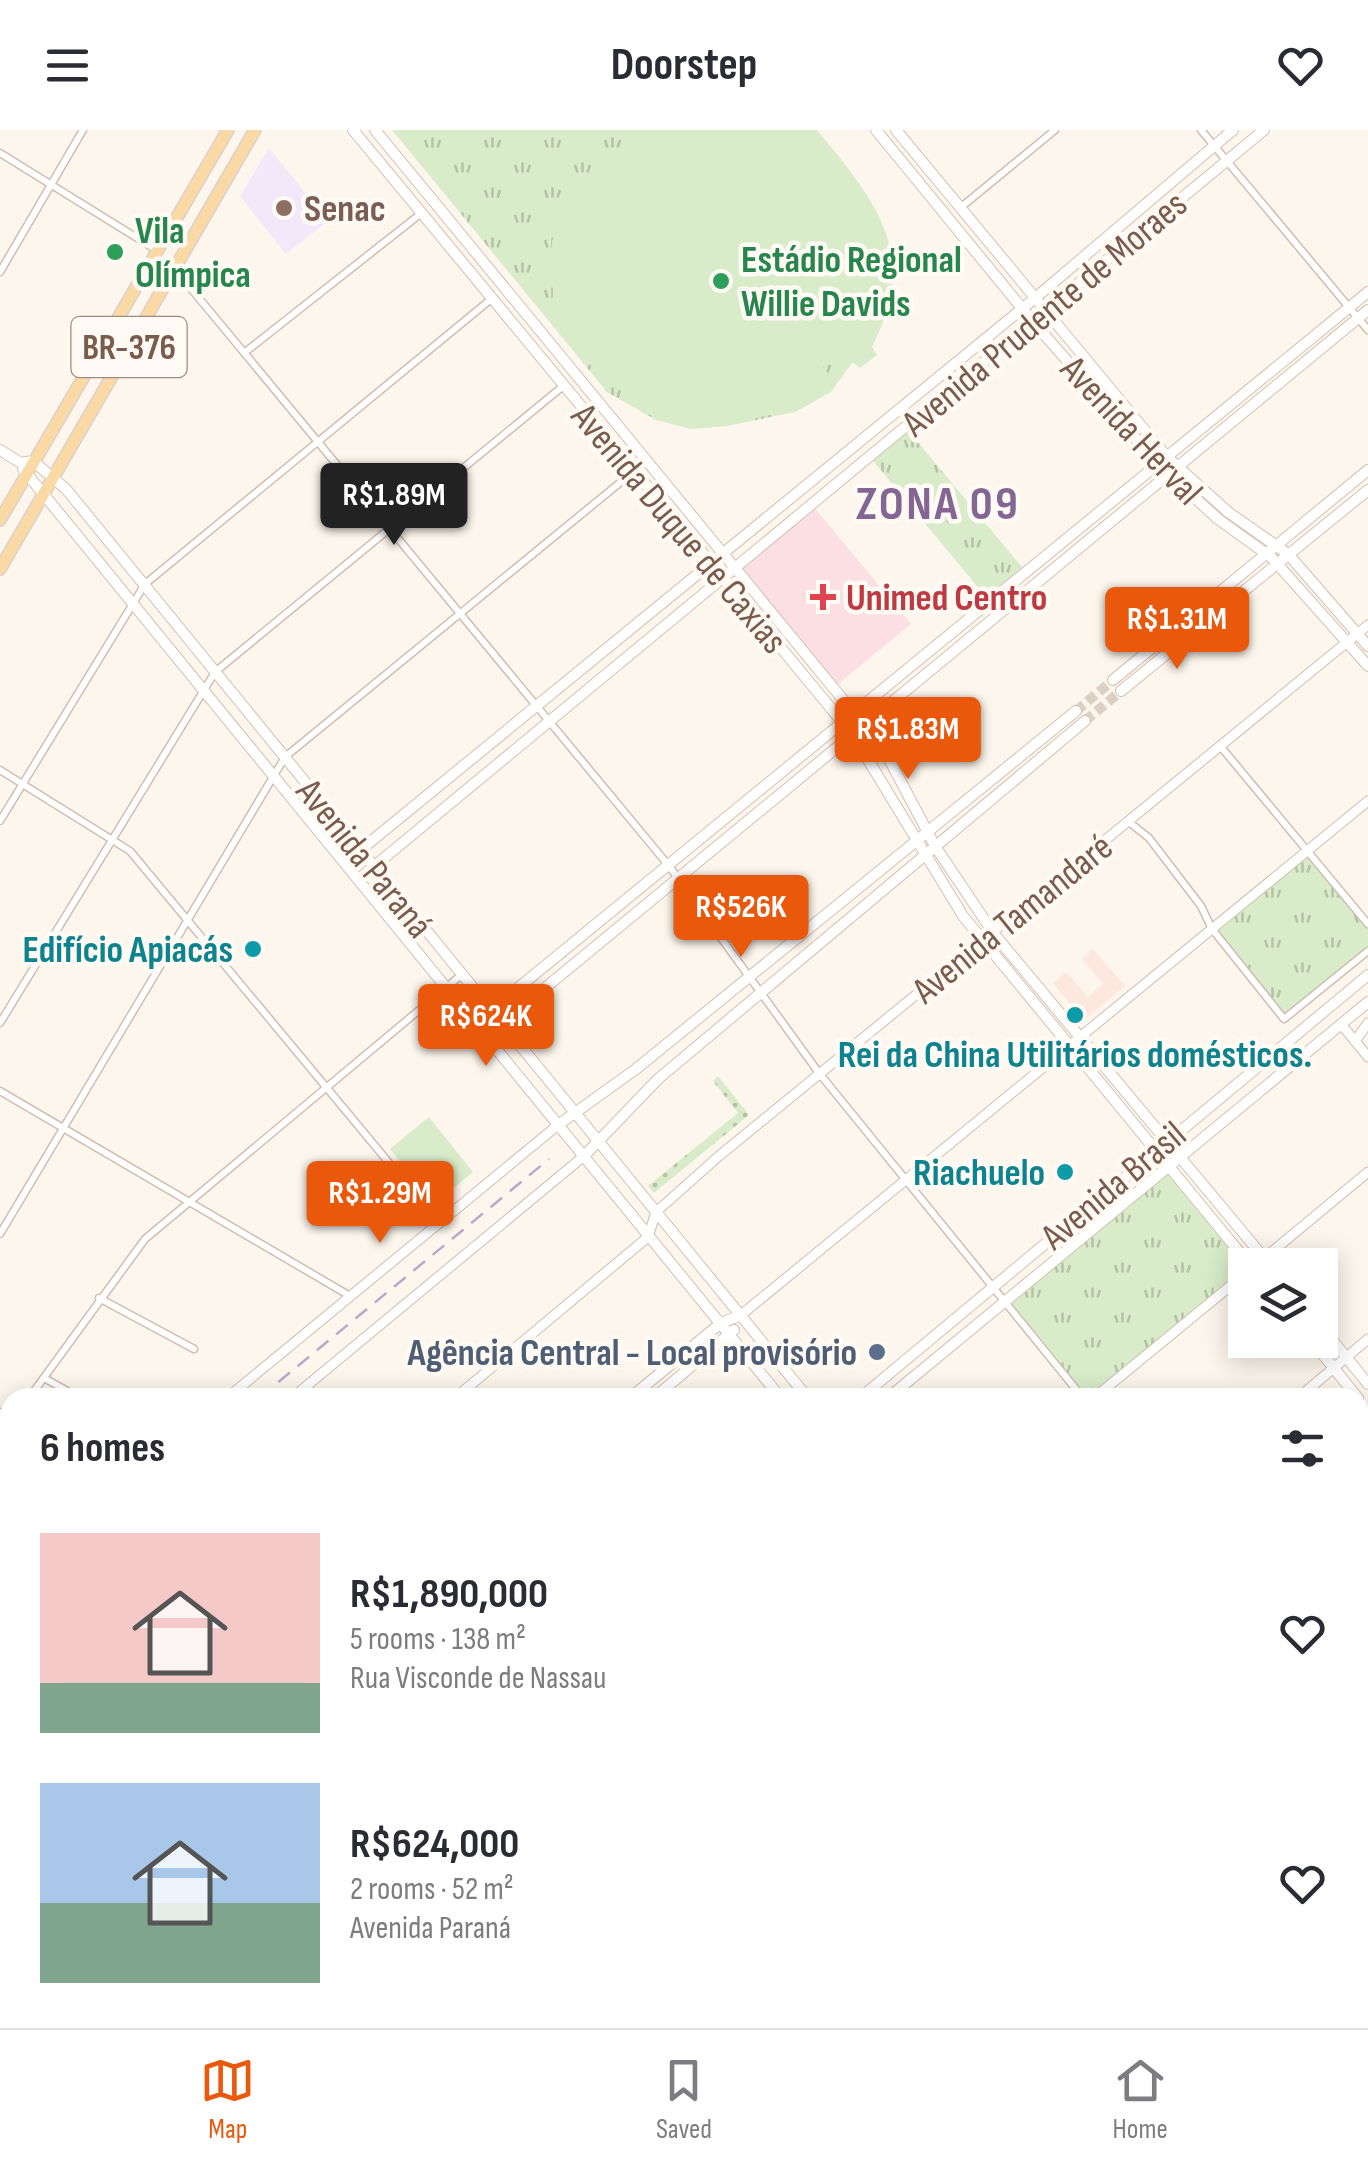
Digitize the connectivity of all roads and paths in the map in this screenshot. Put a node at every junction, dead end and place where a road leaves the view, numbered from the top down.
1 (84, 130) edge
2 (256, 130) edge
3 (353, 130) edge
4 (876, 130) edge
5 (896, 130) edge
6 (1055, 130) edge
7 (1202, 130) edge
8 (1232, 130) edge
9 (1264, 130) edge
10 (378, 135) edge
11 (225, 136) edge
12 (1214, 145) junction
13 (0, 153) edge
14 (241, 154) junction
15 (1226, 161) junction
16 (382, 167) junction
17 (930, 170) junction
18 (51, 185) junction
19 (192, 187) junction
20 (932, 197) junction
21 (214, 200) junction
22 (410, 204) junction
23 (440, 206) junction
24 (960, 208) junction
25 (419, 215) junction
26 (972, 245) junction
27 (155, 249) junction
28 (996, 250) junction
29 (173, 267) junction
30 (0, 272) edge
31 (1368, 292) edge
32 (1034, 299) junction
33 (490, 300) junction
34 (1022, 308) junction
35 (1348, 309) junction
36 (1368, 310) edge
37 (1046, 313) junction
38 (1357, 319) junction
39 (1034, 323) junction
40 (1368, 330) edge
41 (244, 353) junction
42 (1099, 378) junction
43 (562, 387) junction
44 (1098, 396) junction
45 (318, 442) junction
46 (0, 450) edge
47 (1163, 461) junction
48 (27, 466) junction
49 (1180, 467) junction
50 (1368, 470) edge
51 (633, 472) junction
52 (54, 476) junction
53 (1170, 476) junction
54 (1368, 490) edge
55 (43, 494) junction
56 (73, 498) junction
57 (58, 512) junction
58 (1235, 518) junction
59 (1218, 519) junction
60 (0, 520) edge
61 (390, 528) junction
62 (1276, 544) junction
63 (722, 554) junction
64 (1265, 554) junction
65 (1288, 554) junction
66 (1276, 563) junction
67 (709, 564) junction
68 (0, 569) edge
69 (735, 569) junction
70 (722, 580) junction
71 (146, 584) junction
72 (1322, 590) junction
73 (132, 602) junction
74 (1322, 610) junction
75 (460, 614) junction
76 (1368, 625) edge
77 (1353, 637) junction
78 (169, 646) junction
79 (1368, 646) edge
80 (200, 653) junction
81 (1368, 666) edge
82 (215, 672) junction
83 (1113, 680) tunnel mouth
84 (203, 687) junction
85 (1122, 691) tunnel mouth
86 (238, 700) junction
87 (536, 706) junction
88 (1076, 711) tunnel mouth
89 (854, 713) junction
90 (1085, 721) tunnel mouth
91 (550, 722) junction
92 (842, 722) junction
93 (864, 726) junction
94 (239, 730) junction
95 (853, 736) junction
96 (1221, 747) junction
97 (285, 757) junction
98 (890, 761) junction
99 (0, 770) edge
100 (274, 773) junction
101 (22, 783) junction
102 (893, 796) junction
103 (1368, 802) edge
104 (310, 818) junction
105 (0, 821) edge
106 (1130, 822) junction
107 (340, 825) junction
108 (928, 833) junction
109 (111, 836) junction
110 (916, 843) junction
111 (934, 846) junction
112 (361, 850) junction
113 (1307, 851) junction
114 (923, 855) junction
115 (347, 861) junction
116 (374, 866) junction
117 (668, 866) junction
118 (360, 878) junction
119 (678, 878) junction
120 (940, 881) junction
121 (963, 890) junction
122 (188, 916) junction
123 (1368, 924) edge
124 (1212, 930) junction
125 (994, 934) junction
126 (983, 942) junction
127 (410, 943) junction
128 (1368, 951) edge
129 (441, 953) junction
130 (1026, 972) junction
131 (1368, 975) edge
132 (460, 976) junction
133 (748, 980) junction
134 (445, 989) junction
135 (758, 993) junction
136 (1368, 1003) edge
137 (1034, 1004) junction
138 (489, 1012) junction
139 (1368, 1022) edge
140 (0, 1023) edge
141 (474, 1024) junction
142 (500, 1024) junction
143 (1341, 1024) junction
144 (1081, 1035) junction
145 (1355, 1041) junction
146 (1068, 1046) junction
147 (1368, 1057) edge
148 (819, 1073) junction
149 (1092, 1075) junction
150 (520, 1077) junction
151 (546, 1082) junction
152 (325, 1086) junction
153 (1125, 1089) junction
154 (0, 1090) edge
155 (574, 1115) junction
156 (558, 1125) junction
157 (63, 1128) junction
158 (1169, 1139) junction
159 (596, 1141) junction
160 (1156, 1150) junction
161 (1182, 1155) junction
162 (584, 1156) junction
163 (1169, 1166) junction
164 (621, 1170) junction
165 (1368, 1172) edge
166 (904, 1180) junction
167 (1213, 1194) junction
168 (617, 1198) junction
169 (188, 1202) junction
170 (656, 1212) junction
171 (440, 1223) junction
172 (1218, 1226) junction
173 (0, 1234) edge
174 (648, 1237) junction
175 (1243, 1248) edge
176 (1250, 1248) edge
177 (1278, 1248) edge
178 (680, 1274) junction
179 (711, 1279) junction
180 (991, 1286) junction
181 (1228, 1288) edge
182 (350, 1296) junction
183 (99, 1298) junction
184 (1004, 1302) junction
185 (741, 1315) junction
186 (721, 1323) junction
187 (731, 1335) junction
188 (1368, 1339) edge
189 (1338, 1347) edge
190 (194, 1349) dead end
191 (770, 1351) junction
192 (1346, 1357) junction
193 (1325, 1358) edge
194 (1333, 1368) junction
195 (44, 1378) junction
196 (767, 1380) junction
197 (1368, 1384) edge
198 (36, 1388) edge
199 (62, 1388) edge
200 (239, 1388) edge
201 (304, 1388) edge
202 (467, 1388) edge
203 (642, 1388) edge
204 (666, 1388) edge
205 (773, 1388) edge
206 (800, 1388) edge
207 (872, 1388) edge
208 (900, 1388) edge
209 (1075, 1388) edge
210 (1106, 1388) edge
211 (1310, 1388) edge
212 (1350, 1388) edge

1 - 18 street
2 - 14 main road, BR-376
3 - 16 main road, Avenida Duque de Caxias
4 - 20 main road, Avenida Herval
5 - 17 main road, Avenida Herval
6 - 24 street
7 - 12 street
8 - 12 main road, Avenida Prudente de Moraes
9 - 15 main road, Avenida Prudente de Moraes
10 - 16 main road
10 - 23 main road, Avenida Duque de Caxias
11 - 14 main road
11 - 19 main road, BR-376
12 - 15 street
12 - 32 main road, Avenida Prudente de Moraes
13 - 18 street
14 - 21 main road, BR-376
15 - 35 street
15 - 37 main road, Avenida Prudente de Moraes
16 - 22 main road, Avenida Duque de Caxias
17 - 20 main road
17 - 24 main road, Avenida Herval
18 - 27 street
18 - 30 street
19 - 21 main road
19 - 27 main road, BR-376
20 - 26 main road, Avenida Herval
21 - 29 main road, BR-376
22 - 23 main road
22 - 25 main road, Avenida Duque de Caxias
23 - 63 main road, Avenida Duque de Caxias
24 - 28 main road, Avenida Herval
25 - 33 main road, Avenida Duque de Caxias
25 - 41 street
26 - 28 main road
26 - 34 main road, Avenida Herval
27 - 48 main road, BR-376
28 - 32 main road, Avenida Herval
29 - 41 street
29 - 52 main road, BR-376
31 - 35 main road
32 - 34 main road, Avenida Prudente de Moraes
32 - 37 main road, Avenida Herval
33 - 43 main road, Avenida Duque de Caxias
33 - 45 street
34 - 39 main road, Avenida Herval
34 - 63 main road, Avenida Prudente de Moraes
35 - 38 street
35 - 47 main road
36 - 38 main road
37 - 39 main road, Avenida Prudente de Moraes
37 - 42 main road, Avenida Herval
38 - 40 street
38 - 49 main road
39 - 44 main road, Avenida Herval
39 - 69 main road, Avenida Prudente de Moraes
41 - 45 street
42 - 44 main road
42 - 47 main road, Avenida Herval
43 - 51 main road, Avenida Duque de Caxias
43 - 61 street
44 - 47 main road, Avenida Herval
45 - 61 street
45 - 71 street
46 - 48 main road
47 - 49 main road, Avenida Herval
47 - 53 main road, Avenida Herval
47 - 89 main road
48 - 52 main road, Avenida Paraná
48 - 55 main road, Avenida Paraná
48 - 60 main road, BR-376
49 - 53 main road
49 - 58 main road, Avenida Herval
50 - 62 main road
51 - 67 main road, Avenida Duque de Caxias
51 - 75 street
52 - 55 main road, BR-376
52 - 56 main road, Avenida Paraná
53 - 59 main road, Avenida Herval
53 - 93 main road
54 - 65 main road
55 - 57 main road, Avenida Paraná
55 - 68 main road, BR-376
56 - 57 main road
56 - 71 main road, Avenida Paraná
57 - 73 main road, Avenida Paraná
58 - 59 main road
58 - 62 main road, Avenida Herval
59 - 64 main road, Avenida Herval
61 - 75 street
61 - 82 street
62 - 64 main road
62 - 65 main road, Avenida Herval
63 - 67 main road, Avenida Prudente de Moraes
63 - 69 main road, Avenida Duque de Caxias
64 - 66 main road, Avenida Herval
64 - 83 main road
65 - 66 main road
65 - 72 main road, Avenida Herval
66 - 74 main road, Avenida Herval
66 - 85 main road
67 - 70 main road, Avenida Duque de Caxias
67 - 87 main road, Avenida Prudente de Moraes
69 - 70 main road, Avenida Prudente de Moraes
69 - 89 main road, Avenida Duque de Caxias
70 - 91 main road, Avenida Prudente de Moraes
70 - 92 main road, Avenida Duque de Caxias
71 - 73 street
71 - 80 main road, Avenida Paraná
72 - 74 main road
72 - 77 main road, Avenida Herval
73 - 78 main road, Avenida Paraná
73 - 101 street
74 - 77 main road, Avenida Herval
75 - 87 street
75 - 97 street
76 - 77 street, Avenida Tamandaré
77 - 79 main road, Avenida Herval
77 - 81 main road, Avenida Herval
77 - 96 street, Avenida Tamandaré
78 - 80 main road
78 - 84 main road, Avenida Paraná
80 - 82 main road, Avenida Paraná
82 - 84 street
82 - 86 main road, Avenida Paraná
84 - 94 main road, Avenida Paraná
84 - 109 street
86 - 94 main road
86 - 97 main road, Avenida Paraná
87 - 91 street
87 - 112 main road, Avenida Prudente de Moraes
88 - 108 main road
89 - 92 main road
89 - 93 main road, Avenida Duque de Caxias
90 - 111 main road
91 - 116 main road, Avenida Prudente de Moraes
91 - 117 street
92 - 95 main road, Avenida Duque de Caxias
92 - 117 main road
93 - 95 main road
93 - 98 main road, Avenida Duque de Caxias
94 - 100 main road, Avenida Paraná
95 - 102 main road, Avenida Duque de Caxias
95 - 119 main road
96 - 106 street, Avenida Tamandaré
96 - 113 street
97 - 100 street
97 - 107 main road, Avenida Paraná
98 - 102 main road
98 - 108 main road, Avenida Duque de Caxias
99 - 101 street
100 - 104 main road, Avenida Paraná
100 - 122 street
101 - 105 street
101 - 109 street
102 - 110 main road, Avenida Duque de Caxias
103 - 113 street
104 - 107 main road
104 - 115 main road, Avenida Paraná
106 - 124 street
106 - 125 street, Avenida Tamandaré
107 - 112 main road, Avenida Paraná
108 - 110 main road
108 - 111 main road, Avenida Duque de Caxias
109 - 122 street
109 - 140 street
110 - 114 main road, Avenida Duque de Caxias
110 - 133 main road
111 - 114 main road
111 - 121 main road, Avenida Duque de Caxias
112 - 115 main road, Avenida Prudente de Moraes
112 - 116 main road, Avenida Paraná
113 - 123 street
113 - 124 street
114 - 120 main road, Avenida Duque de Caxias
114 - 135 main road
115 - 118 main road, Avenida Paraná
116 - 118 main road, Avenida Prudente de Moraes
116 - 129 main road, Avenida Paraná
117 - 119 street
117 - 138 main road
118 - 127 main road, Avenida Paraná
119 - 133 street
119 - 142 main road
120 - 121 main road
120 - 126 main road, Avenida Duque de Caxias
121 - 125 main road, Avenida Duque de Caxias
122 - 152 street
122 - 157 street
124 - 128 street
124 - 144 street
125 - 126 street, Avenida Tamandaré
125 - 130 main road, Avenida Duque de Caxias
126 - 137 main road, Avenida Duque de Caxias
126 - 148 street, Avenida Tamandaré
127 - 129 main road
127 - 134 main road, Avenida Paraná
129 - 132 main road, Avenida Paraná
130 - 137 main road
130 - 144 main road, Avenida Duque de Caxias
131 - 158 main road, Avenida Brasil
132 - 134 street
132 - 138 main road, Avenida Paraná
133 - 135 street
133 - 155 main road
134 - 141 main road, Avenida Paraná
134 - 152 street
135 - 148 street
135 - 159 main road
136 - 143 main road, Avenida Brasil
137 - 146 main road, Avenida Duque de Caxias
138 - 141 main road
138 - 142 main road, Avenida Paraná
139 - 145 street
141 - 150 main road, Avenida Paraná
142 - 151 main road, Avenida Paraná
143 - 145 street
143 - 161 main road, Avenida Brasil
144 - 146 street
144 - 153 main road, Avenida Duque de Caxias
145 - 147 street
146 - 149 main road, Avenida Duque de Caxias
146 - 166 street
148 - 166 street
148 - 170 street, Avenida Tamandaré
149 - 153 main road
149 - 160 main road, Avenida Duque de Caxias
150 - 151 main road
150 - 156 main road, Avenida Paraná
151 - 155 main road, Avenida Paraná
152 - 169 street
152 - 171 street
153 - 158 main road, Avenida Duque de Caxias
154 - 157 street
155 - 156 main road
155 - 159 main road, Avenida Paraná
156 - 162 main road, Avenida Paraná
156 - 171 street
157 - 169 street
157 - 173 street
158 - 160 main road, Avenida Brasil
158 - 161 main road, Avenida Duque de Caxias
159 - 162 main road
159 - 164 main road, Avenida Paraná
160 - 163 main road, Avenida Duque de Caxias
160 - 180 main road, Avenida Brasil
161 - 163 main road, Avenida Brasil
161 - 167 main road, Avenida Duque de Caxias
162 - 168 main road, Avenida Paraná
162 - 201 street
163 - 172 main road, Avenida Duque de Caxias
163 - 184 main road, Avenida Brasil
164 - 168 main road
164 - 170 main road, Avenida Paraná
165 - 177 street
166 - 180 street
166 - 185 street
167 - 172 main road
167 - 176 main road, Avenida Duque de Caxias
168 - 174 main road, Avenida Paraná
169 - 182 street
169 - 183 street
170 - 174 street
170 - 179 main road, Avenida Paraná
171 - 182 street
172 - 175 main road, Avenida Duque de Caxias
174 - 178 main road, Avenida Paraná
174 - 202 street
178 - 179 main road
178 - 186 main road, Avenida Paraná
179 - 185 main road, Avenida Paraná
180 - 184 street
180 - 207 main road, Avenida Brasil
181 - 210 street
182 - 200 street
183 - 190 street
183 - 195 street
184 - 208 main road, Avenida Brasil
184 - 209 street
185 - 186 main road
185 - 187 main road
185 - 191 main road, Avenida Paraná
186 - 187 main road, Avenida Paraná
186 - 203 main road
187 - 196 main road, Avenida Paraná
187 - 204 main road
188 - 192 street
189 - 192 main road
191 - 196 main road
191 - 206 main road, Avenida Paraná
192 - 194 street
192 - 197 main road
193 - 194 main road
194 - 211 street
194 - 212 main road
195 - 198 street
195 - 199 street
196 - 205 main road, Avenida Paraná

